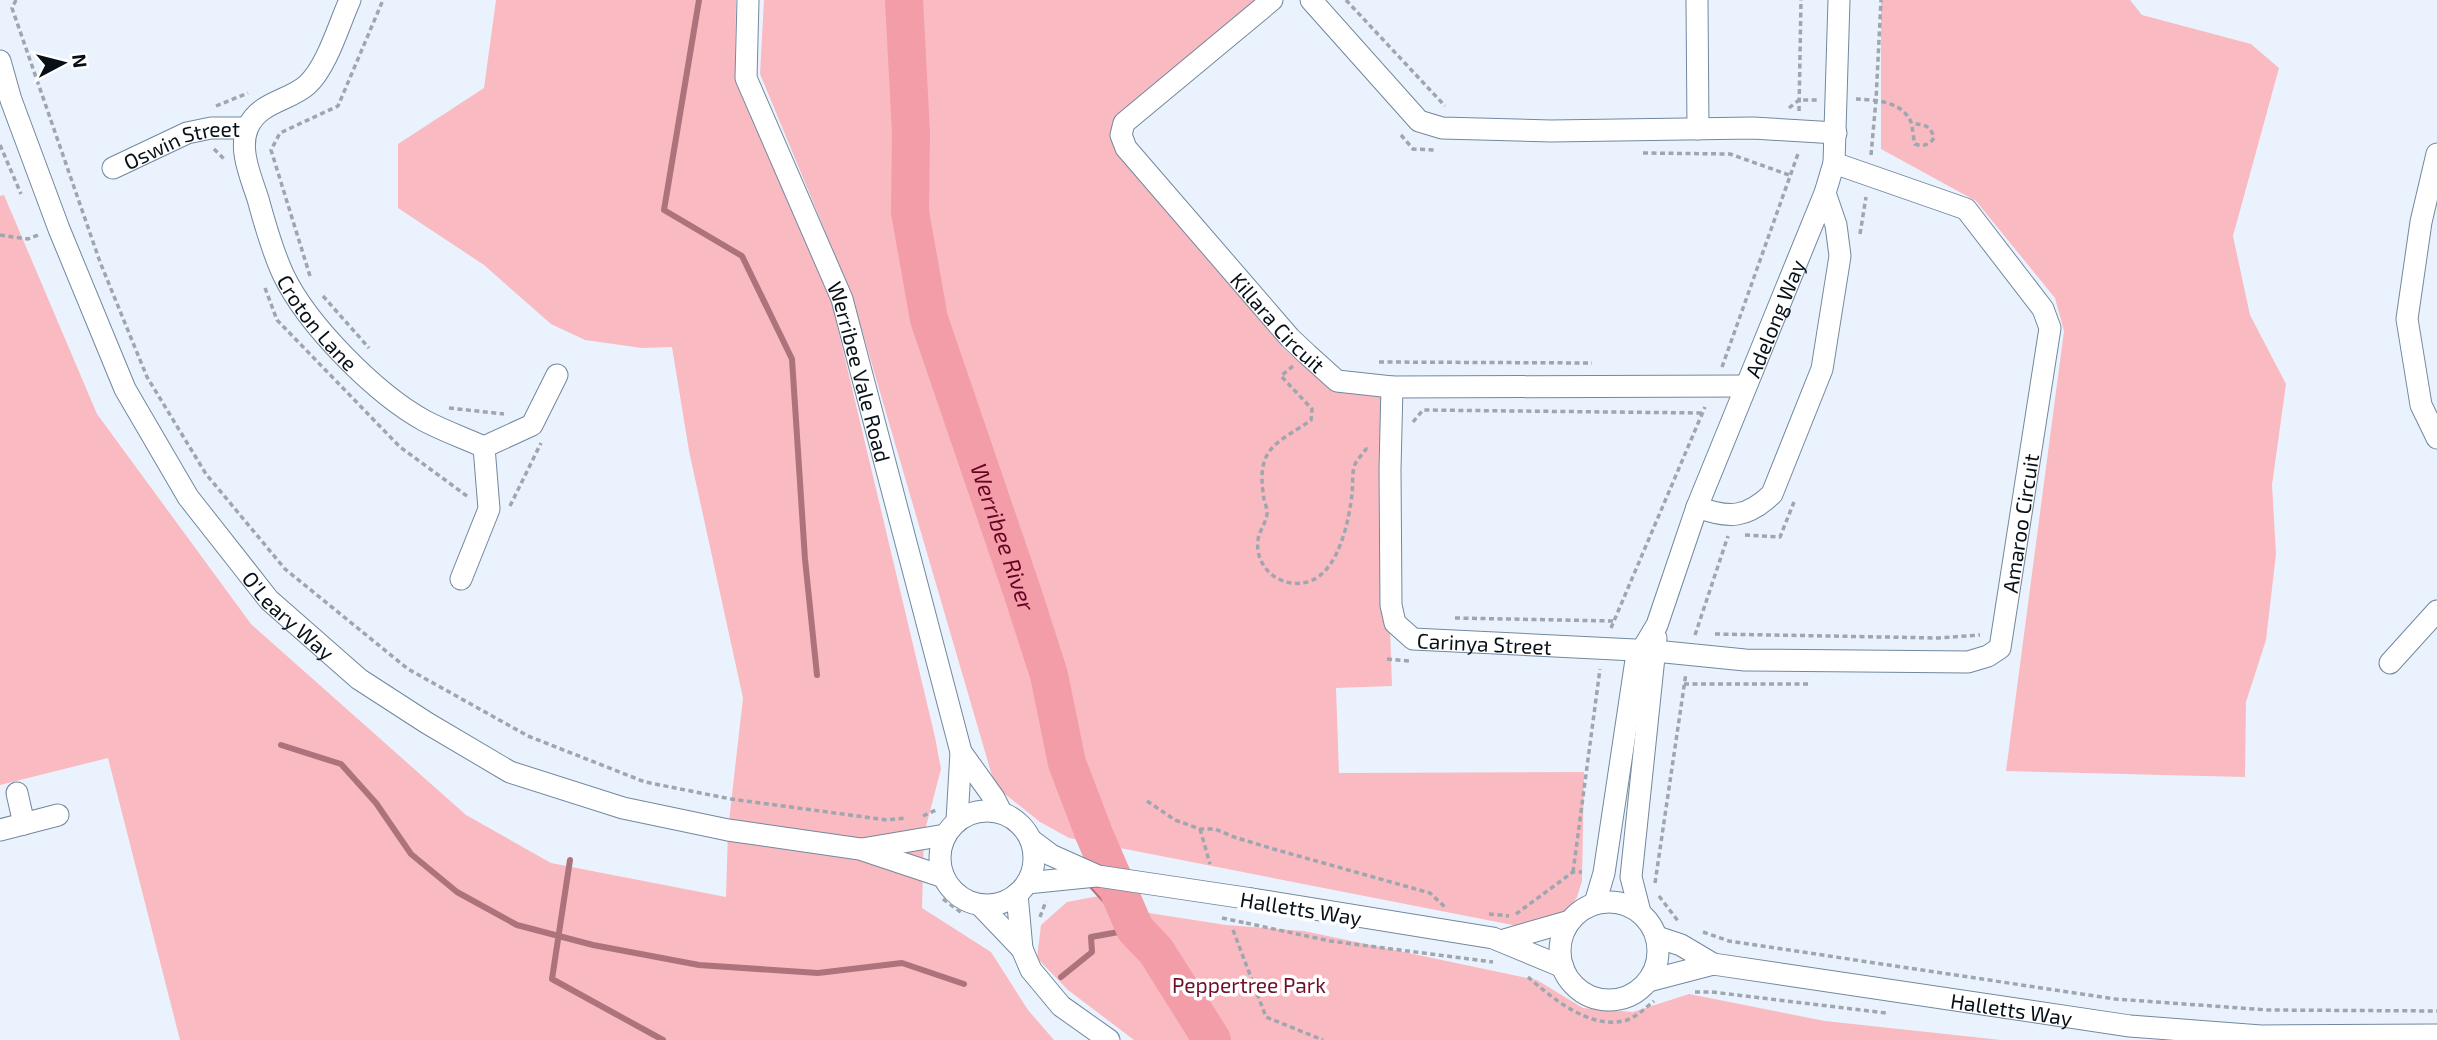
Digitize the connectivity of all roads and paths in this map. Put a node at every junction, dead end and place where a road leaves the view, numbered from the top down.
1 (16, 0) edge
2 (350, 0) edge
3 (383, 0) edge
4 (748, 0) edge
5 (1272, 0) edge
6 (1311, 0) edge
7 (1346, 0) edge
8 (1697, 0) edge
9 (1801, 0) edge
10 (1839, 0) edge
11 (0, 61) edge
12 (255, 90) dead end
13 (1838, 99) junction
14 (1798, 100) junction
15 (6, 102) edge
16 (1786, 110) dead end
17 (204, 111) dead end
18 (1449, 111) dead end
19 (1912, 124) junction
20 (247, 128) junction
21 (1395, 129) dead end
22 (1698, 129) junction
23 (1798, 132) junction
24 (1836, 133) junction
25 (0, 145) edge
26 (1441, 150) dead end
27 (1633, 153) dead end
28 (2437, 154) edge
29 (1834, 163) junction
30 (113, 168) dead end
31 (1791, 176) junction
32 (1825, 193) junction
33 (1866, 198) dead end
34 (24, 201) dead end
35 (1877, 201) dead end
36 (34, 224) dead end
37 (0, 235) edge
38 (313, 284) dead end
39 (322, 294) dead end
40 (1307, 354) junction
41 (375, 355) dead end
42 (1376, 362) dead end
43 (1597, 363) dead end
44 (558, 374) dead end
45 (1714, 386) junction
46 (1746, 386) junction
47 (1392, 387) junction
48 (447, 408) dead end
49 (1703, 413) junction
50 (532, 425) junction
51 (1413, 434) dead end
52 (2437, 438) edge
53 (484, 447) junction
54 (1390, 447) junction
55 (1697, 508) junction
56 (506, 514) dead end
57 (461, 579) dead end
58 (2437, 611) edge
59 (1452, 618) dead end
60 (1614, 621) junction
61 (1709, 634) dead end
62 (1987, 635) dead end
63 (1602, 648) junction
64 (1649, 650) junction
65 (2390, 663) dead end
66 (961, 752) junction
67 (17, 793) dead end
68 (960, 793) junction
69 (1147, 801) dead end
70 (1001, 812) junction
71 (58, 815) dead end
72 (921, 817) dead end
73 (909, 818) dead end
74 (24, 824) junction
75 (951, 828) junction
76 (1200, 829) junction
77 (0, 830) edge
78 (1031, 840) junction
79 (860, 849) junction
80 (1210, 864) dead end
81 (1098, 876) junction
82 (1631, 877) junction
83 (942, 886) junction
84 (1030, 886) junction
85 (1056, 901) dead end
86 (1045, 903) junction
87 (1595, 903) junction
88 (981, 905) junction
89 (1435, 908) dead end
90 (1640, 912) junction
91 (1486, 914) dead end
92 (995, 921) junction
93 (1570, 921) junction
94 (1679, 923) dead end
95 (1028, 924) junction
96 (1233, 930) dead end
97 (1701, 931) dead end
98 (1657, 937) junction
99 (1504, 940) junction
100 (1022, 949) junction
101 (1713, 964) junction
102 (1563, 967) junction
103 (1648, 981) junction
104 (2437, 1011) edge
105 (2437, 1035) edge
106 (1109, 1040) edge
107 (1323, 1040) edge

1 - 73 path
2 - 20 street, Oswin Street
3 - 38 path
4 - 66 street, Werribee Vale Road
5 - 40 street, Killara Circuit
6 - 22 street
7 - 18 path
8 - 22 street
9 - 14 path
10 - 13 street, Adelong Way
11 - 15 street, O'Leary Way
12 - 17 path
13 - 14 path
13 - 19 path
13 - 24 street, Adelong Way
14 - 16 path
14 - 23 path
15 - 79 street, O'Leary Way
19 - 19 path
20 - 30 street, Oswin Street
20 - 53 street, Croton Lane
21 - 26 path
22 - 23 street
23 - 24 street
23 - 31 path
24 - 29 street, Adelong Way
25 - 34 path
27 - 31 path
28 - 52 street
29 - 32 street, Adelong Way
29 - 64 street, Amaroo Circuit
31 - 45 path
32 - 46 street, Adelong Way
32 - 55 street
33 - 35 path
36 - 37 path
39 - 41 path
40 - 47 street, Killara Circuit
40 - 54 path
42 - 43 path
44 - 50 street
45 - 46 street, Killara Circuit
45 - 47 street, Killara Circuit
45 - 49 path
46 - 55 street, Adelong Way
47 - 54 street, Carinya Street
48 - 50 path
49 - 51 path
49 - 60 path
50 - 53 street
50 - 56 path
53 - 57 street
54 - 63 street, Carinya Street
55 - 64 street, Adelong Way
58 - 65 street
59 - 60 path
60 - 63 path
61 - 62 path
63 - 64 street, Carinya Street
63 - 91 path
64 - 82 street, Adelong Way
64 - 87 street, Adelong Way
66 - 68 street, Werribee Vale Road
66 - 70 street, Werribee Vale Road
67 - 74 street
68 - 72 path
68 - 75 street, Werribee Vale Road
69 - 76 path
70 - 75 street
70 - 78 street
71 - 74 street
74 - 77 street
75 - 79 street, O'Leary Way
75 - 83 street
76 - 80 path
76 - 89 path
78 - 81 street, Halletts Way
78 - 84 street
79 - 83 street, O'Leary Way
81 - 84 street, Halletts Way
81 - 99 street, Halletts Way, bridge
82 - 90 street, Adelong Way
82 - 94 path
83 - 88 street
83 - 92 path
84 - 86 path
84 - 88 street
84 - 95 street
85 - 86 path
86 - 95 path
86 - 95 path
87 - 90 street
87 - 93 street
88 - 92 street
90 - 98 street
92 - 100 street
93 - 99 street
93 - 102 street
95 - 100 street
96 - 107 path
97 - 104 path
98 - 101 street, Halletts Way
98 - 103 street
99 - 102 street
100 - 106 street
101 - 103 street, Halletts Way
101 - 105 street, Halletts Way
102 - 103 street

